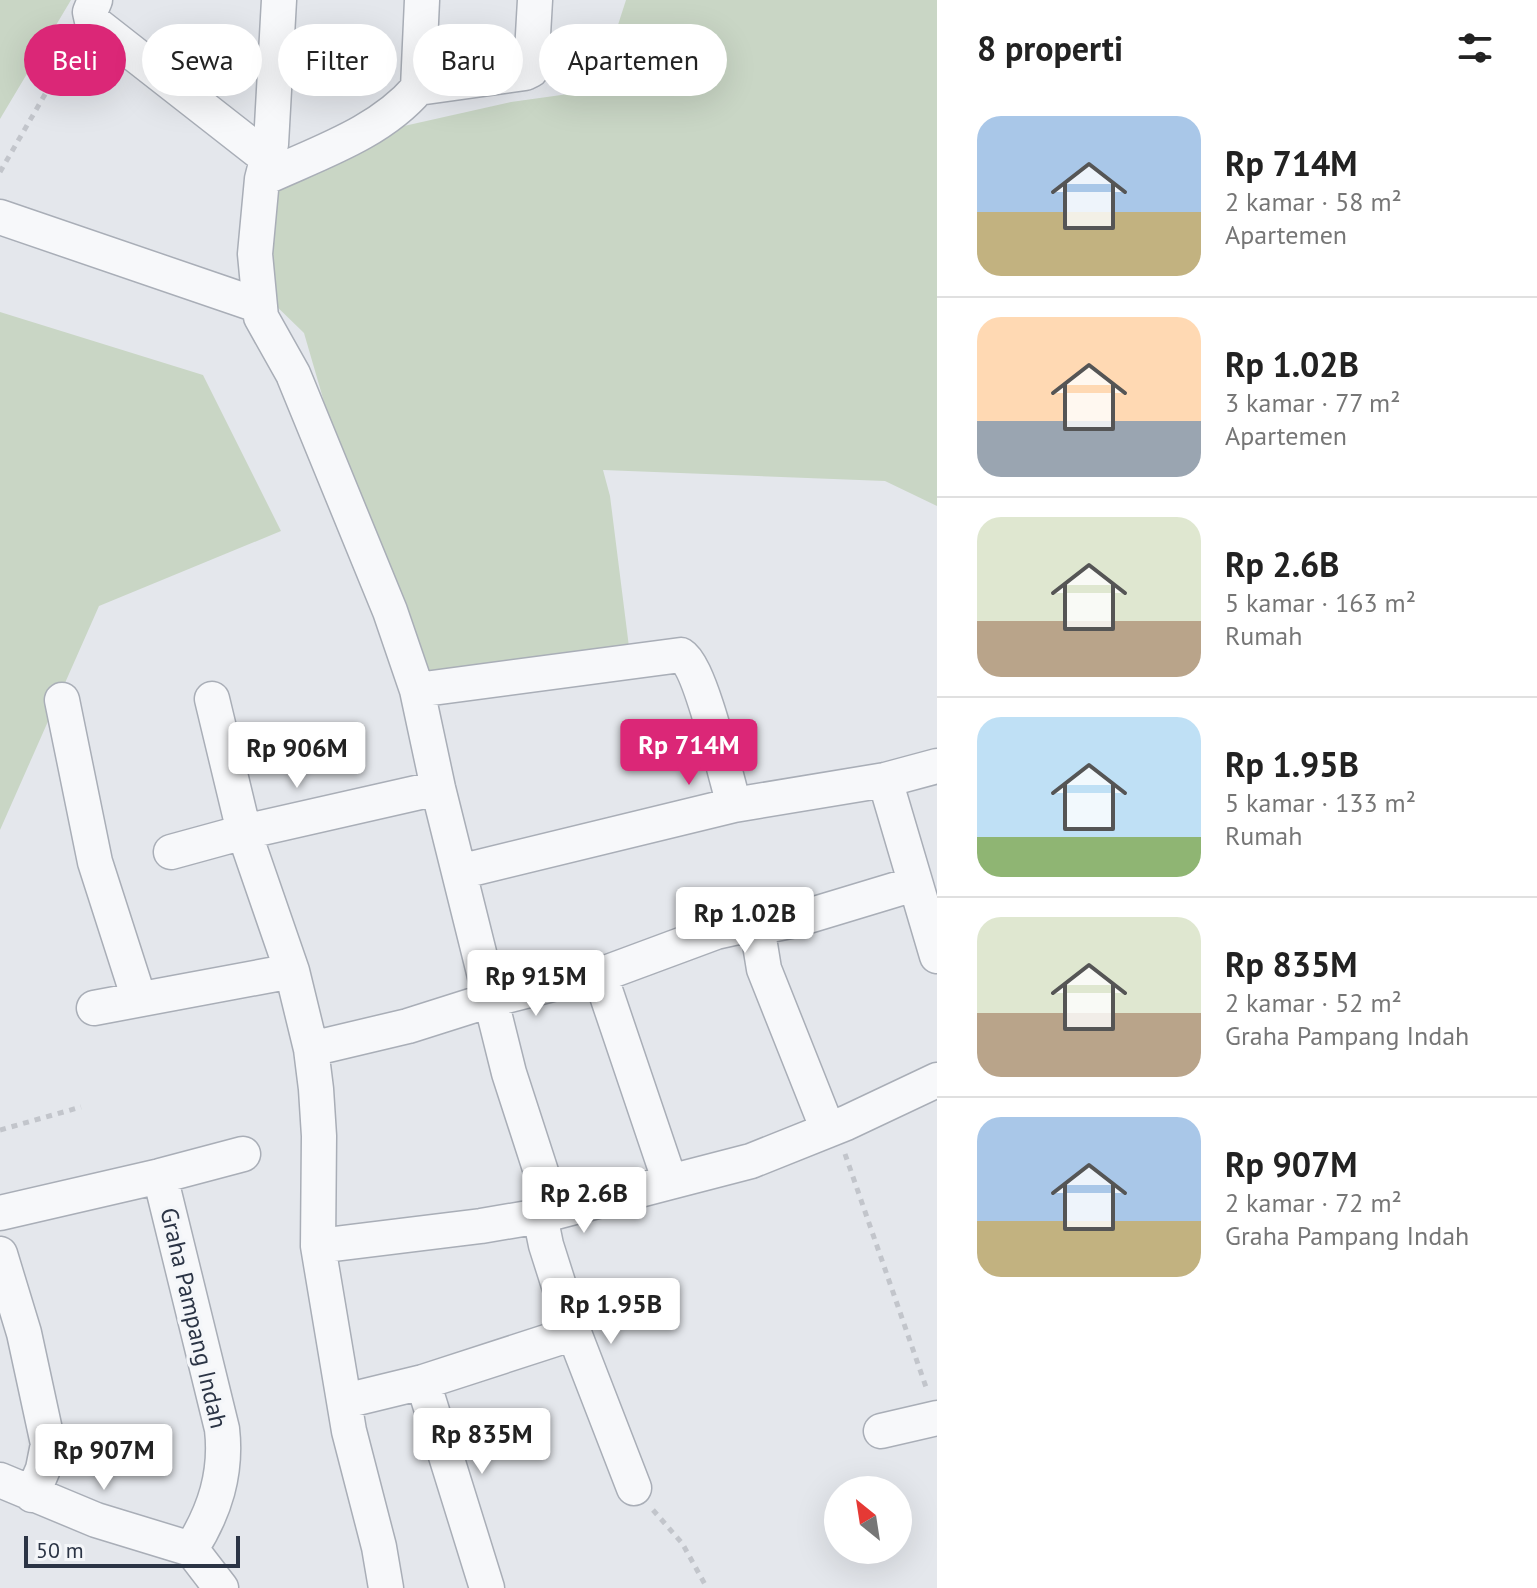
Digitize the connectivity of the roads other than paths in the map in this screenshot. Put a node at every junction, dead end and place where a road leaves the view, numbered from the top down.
1 (279, 0) edge
2 (422, 0) edge
3 (535, 5) edge
4 (93, 9) edge
5 (421, 24) edge
6 (523, 73) edge
7 (413, 93) edge
8 (263, 183) junction
9 (0, 217) edge
10 (260, 306) junction
11 (417, 690) junction
12 (212, 699) dead end
13 (62, 700) dead end
14 (937, 766) edge
15 (885, 780) junction
16 (438, 788) junction
17 (734, 805) junction
18 (244, 832) junction
19 (171, 852) dead end
20 (459, 872) junction
21 (914, 884) junction
22 (757, 926) junction
23 (937, 956) edge
24 (292, 971) junction
25 (600, 975) junction
26 (139, 999) junction
27 (490, 1000) junction
28 (94, 1008) dead end
29 (311, 1049) junction
30 (937, 1080) edge
31 (831, 1128) junction
32 (243, 1154) dead end
33 (160, 1176) junction
34 (670, 1182) junction
35 (0, 1213) edge
36 (547, 1214) junction
37 (318, 1246) junction
38 (0, 1254) edge
39 (574, 1333) junction
40 (423, 1382) junction
41 (345, 1401) junction
42 (935, 1418) edge
43 (881, 1431) dead end
44 (0, 1480) edge
45 (634, 1488) road end
46 (32, 1495) junction
47 (191, 1549) junction
48 (221, 1588) edge
49 (386, 1588) edge
50 (487, 1588) edge

1 - 8 street
2 - 5 street
3 - 6 street
4 - 8 street
7 - 8 street
8 - 10 street
9 - 10 street
10 - 11 street
11 - 16 street
11 - 17 street
12 - 18 street
13 - 26 street
14 - 15 street
15 - 17 street
15 - 21 street
16 - 18 street
16 - 20 street
17 - 20 street
18 - 19 street
18 - 24 street
20 - 27 street
21 - 22 street
21 - 23 street
22 - 25 street
22 - 31 street
24 - 26 street
24 - 29 street
25 - 27 street
25 - 34 street
26 - 28 street
27 - 29 street
27 - 36 street
29 - 37 street
30 - 31 street
31 - 34 street
32 - 33 street, Graha Pampang Indah
33 - 35 street, Graha Pampang Indah
33 - 47 street, Graha Pampang Indah
34 - 36 street
36 - 37 street
36 - 39 street
37 - 41 street
38 - 46 street
39 - 40 street
39 - 45 street
40 - 41 street
40 - 50 street
41 - 49 street
42 - 43 street
44 - 46 street
46 - 47 street
47 - 48 street

